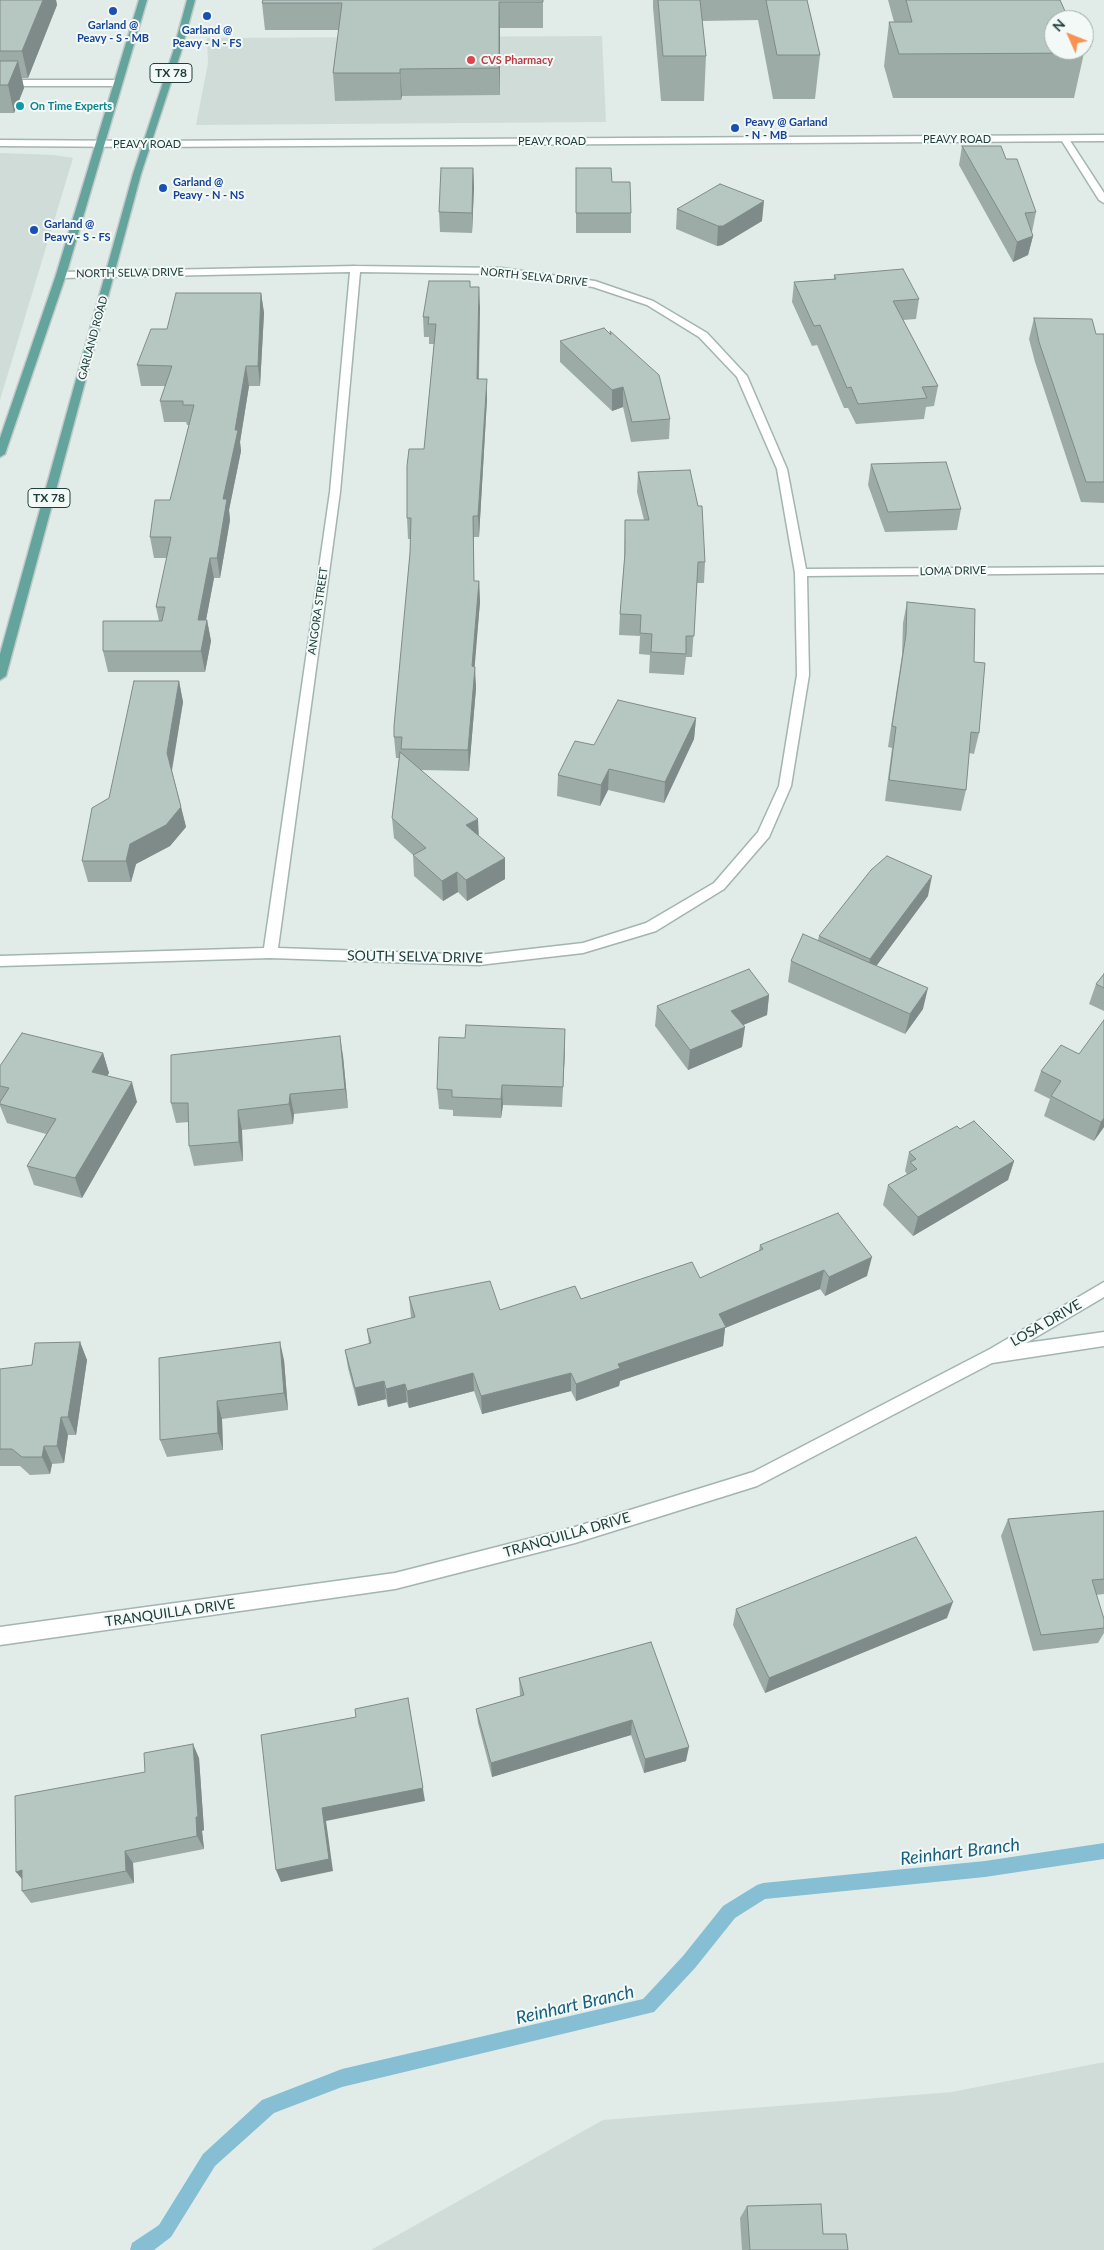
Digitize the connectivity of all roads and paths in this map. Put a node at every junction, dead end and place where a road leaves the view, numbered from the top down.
1 (143, 0) edge
2 (191, 0) edge
3 (0, 83) edge
4 (117, 83) junction
5 (1064, 138) junction
6 (1104, 138) edge
7 (0, 143) edge
8 (98, 144) junction
9 (147, 144) junction
10 (1104, 200) edge
11 (355, 269) junction
12 (111, 274) junction
13 (61, 275) junction
14 (0, 454) edge
15 (1104, 570) edge
16 (801, 572) junction
17 (0, 676) edge
18 (270, 953) junction
19 (0, 961) edge
20 (1104, 1289) edge
21 (1104, 1339) edge
22 (989, 1356) junction
23 (0, 1636) edge

1 - 4 main road
2 - 9 main road, GARLAND ROAD / TX 78
3 - 4 street
4 - 8 main road
5 - 6 street, PEAVY ROAD
5 - 9 street, PEAVY ROAD
5 - 10 street
7 - 8 street, PEAVY ROAD
8 - 9 street, PEAVY ROAD
8 - 13 main road
9 - 12 main road, GARLAND ROAD / TX 78
11 - 12 street, NORTH SELVA DRIVE
11 - 16 street, NORTH SELVA DRIVE
11 - 18 street, ANGORA STREET
12 - 13 street, NORTH SELVA DRIVE
12 - 17 main road, GARLAND ROAD / TX 78
13 - 14 main road
15 - 16 street, LOMA DRIVE
16 - 18 street, SOUTH SELVA DRIVE
18 - 19 street, SOUTH SELVA DRIVE
20 - 22 street, LOSA DRIVE
21 - 22 street, TRANQUILLA DRIVE
22 - 23 street, TRANQUILLA DRIVE

